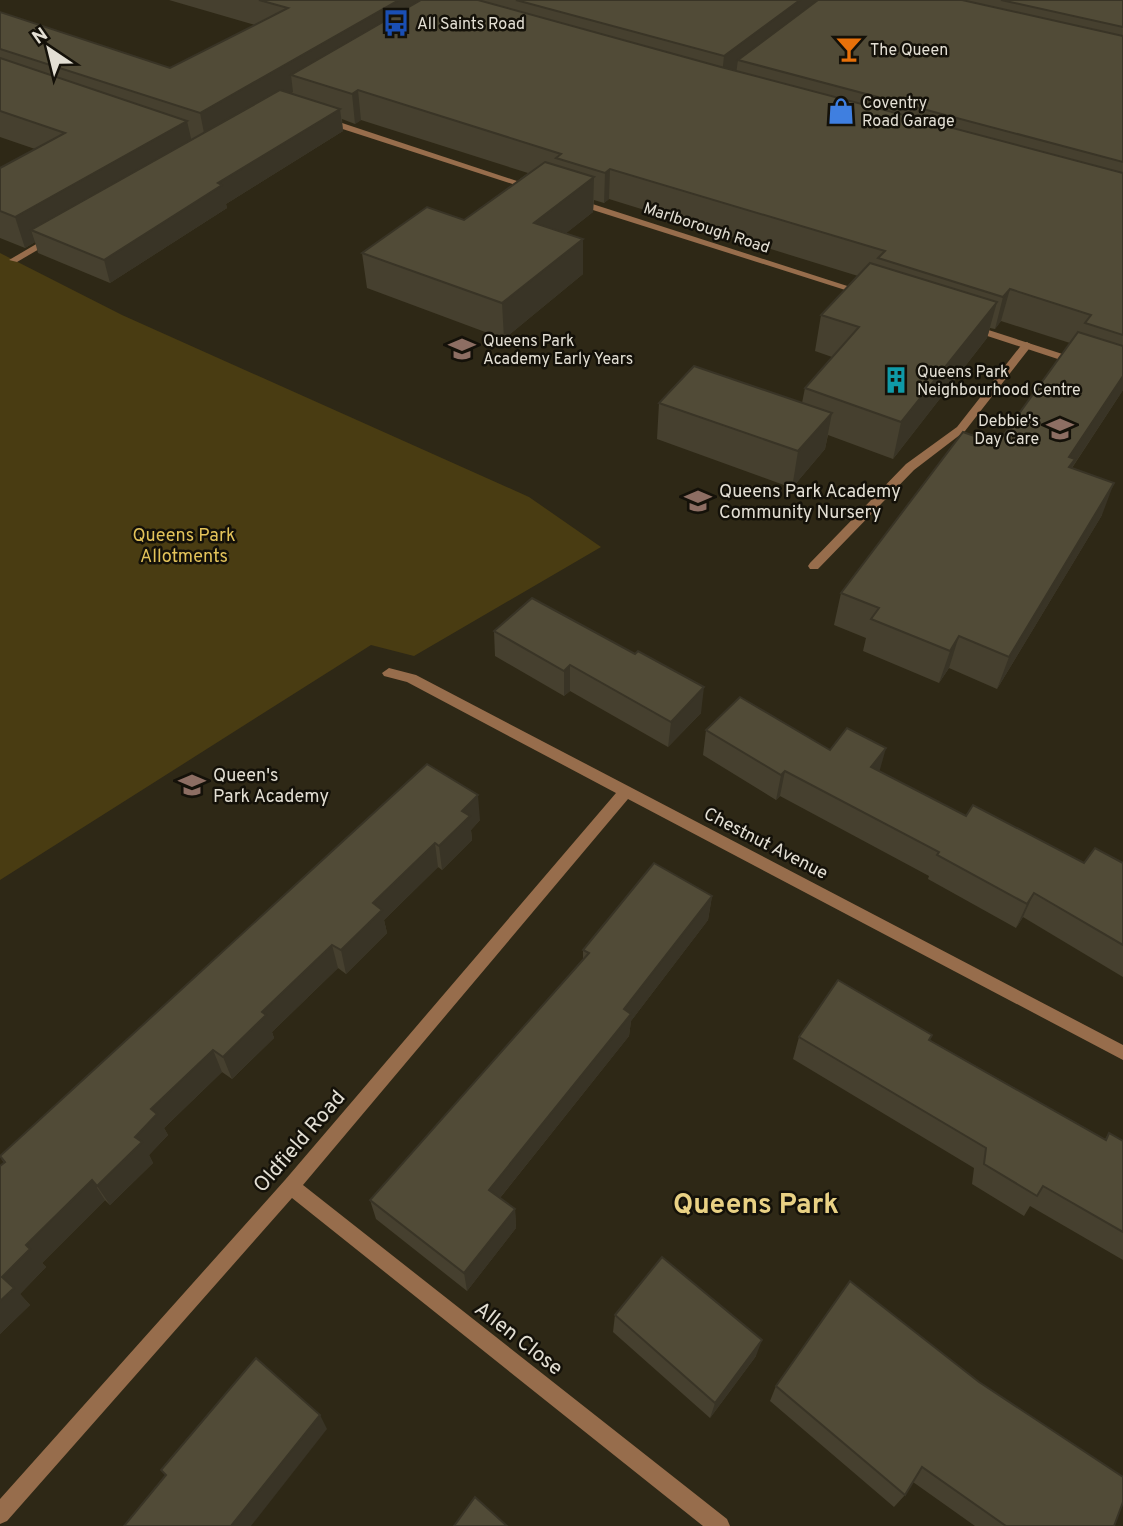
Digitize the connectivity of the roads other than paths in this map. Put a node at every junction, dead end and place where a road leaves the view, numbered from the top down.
1 (321, 119) edge
2 (542, 191) edge
3 (568, 199) edge
4 (62, 232) edge
5 (15, 260) dead end
6 (873, 296) edge
7 (963, 325) edge
8 (1027, 345) junction
9 (1087, 365) edge
10 (814, 566) dead end
11 (389, 673) dead end
12 (625, 792) junction
13 (1123, 1053) edge
14 (291, 1186) junction
15 (0, 1514) edge
16 (720, 1526) edge

1 - 2 street
3 - 6 street, Marlborough Road
4 - 5 street
7 - 8 street
8 - 9 street
8 - 10 street
11 - 12 street, Chestnut Avenue
12 - 13 street, Chestnut Avenue
12 - 14 street, Oldfield Road
14 - 15 street, Oldfield Road
14 - 16 street, Allen Close

